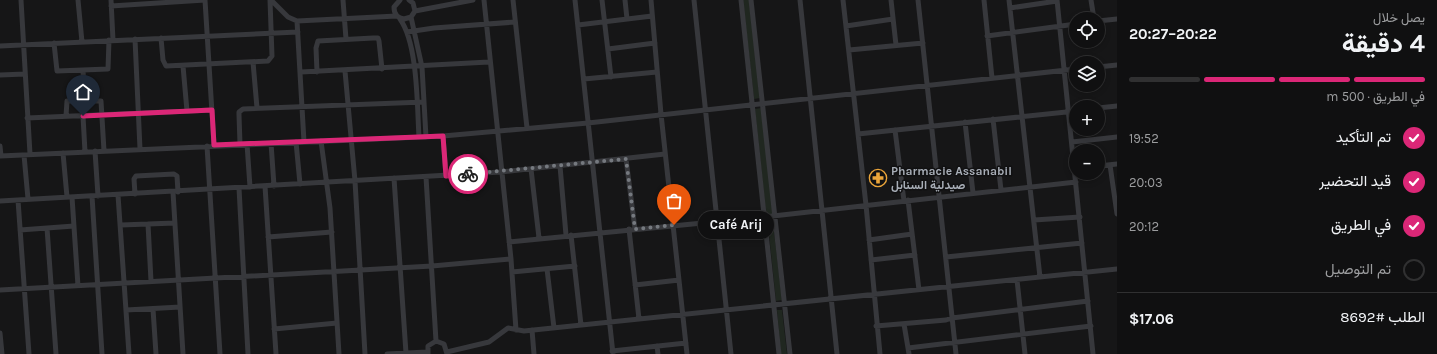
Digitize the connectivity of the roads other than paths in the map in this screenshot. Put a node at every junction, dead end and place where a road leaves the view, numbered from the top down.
1 (21, 0) edge
2 (78, 0) edge
3 (205, 0) edge
4 (270, 0) edge
5 (343, 0) edge
6 (400, 0) edge
7 (411, 0) edge
8 (473, 0) edge
9 (484, 0) edge
10 (513, 0) edge
11 (575, 0) edge
12 (602, 0) edge
13 (625, 0) edge
14 (651, 0) edge
15 (694, 0) edge
16 (741, 0) edge
17 (752, 0) edge
18 (800, 0) edge
19 (843, 0) edge
20 (891, 0) edge
21 (918, 0) edge
22 (984, 0) edge
23 (1009, 0) edge
24 (1092, 0) edge
25 (1057, 1) edge
26 (111, 3) edge
27 (1010, 8) junction
28 (415, 11) junction
29 (1093, 12) edge
30 (652, 16) junction
31 (398, 17) junction
32 (411, 17) junction
33 (627, 19) junction
34 (893, 19) junction
35 (1117, 19) edge
36 (344, 20) junction
37 (1105, 20) edge
38 (297, 21) junction
39 (515, 22) junction
40 (605, 22) junction
41 (486, 25) junction
42 (578, 25) junction
43 (1069, 25) edge
44 (846, 26) junction
45 (1059, 26) junction
46 (415, 30) junction
47 (298, 32) junction
48 (407, 32) junction
49 (1014, 32) junction
50 (270, 33) junction
51 (207, 36) junction
52 (987, 36) junction
53 (161, 38) junction
54 (135, 39) junction
55 (346, 39) junction
56 (111, 40) junction
57 (82, 42) junction
58 (54, 43) junction
59 (655, 43) junction
60 (923, 43) junction
61 (24, 44) junction
62 (0, 46) edge
63 (896, 46) junction
64 (608, 49) junction
65 (849, 50) junction
66 (253, 62) junction
67 (489, 62) junction
68 (208, 64) junction
69 (1117, 65) edge
70 (182, 66) junction
71 (1105, 66) edge
72 (414, 67) junction
73 (422, 67) junction
74 (382, 69) junction
75 (345, 70) junction
76 (1069, 70) edge
77 (83, 71) junction
78 (1064, 71) junction
79 (301, 72) junction
80 (317, 72) junction
81 (657, 72) junction
82 (0, 74) edge
83 (25, 74) junction
84 (1019, 75) junction
85 (611, 76) junction
86 (992, 78) junction
87 (584, 79) junction
88 (927, 85) junction
89 (853, 93) junction
90 (810, 98) junction
91 (85, 100) junction
92 (417, 102) junction
93 (424, 102) junction
94 (763, 103) junction
95 (752, 104) junction
96 (348, 106) junction
97 (1117, 106) edge
98 (302, 107) junction
99 (1105, 107) edge
100 (257, 108) junction
101 (212, 110) junction
102 (705, 110) junction
103 (187, 111) junction
104 (1068, 111) junction
105 (139, 114) junction
106 (661, 114) junction
107 (66, 116) junction
108 (83, 116) junction
109 (103, 116) junction
110 (1023, 116) junction
111 (27, 118) junction
112 (993, 119) junction
113 (588, 122) junction
114 (965, 122) junction
115 (931, 126) junction
116 (527, 128) junction
117 (895, 130) junction
118 (496, 131) junction
119 (858, 134) junction
120 (443, 136) junction
121 (419, 137) junction
122 (426, 137) junction
123 (1117, 137) edge
124 (350, 140) junction
125 (322, 141) junction
126 (296, 142) junction
127 (304, 142) junction
128 (1072, 142) joint
129 (271, 143) junction
130 (240, 144) junction
131 (247, 144) junction
132 (214, 145) junction
133 (0, 146) edge
134 (207, 146) junction
135 (140, 149) junction
136 (95, 151) junction
137 (104, 151) junction
138 (85, 152) junction
139 (63, 153) junction
140 (27, 154) junction
141 (665, 154) junction
142 (0, 156) edge
143 (626, 159) junction
144 (592, 163) junction
145 (1117, 164) edge
146 (1105, 165) edge
147 (1110, 165) junction
148 (560, 166) junction
149 (531, 169) junction
150 (501, 172) junction
151 (446, 176) junction
152 (426, 177) junction
153 (394, 178) junction
154 (355, 181) junction
155 (1076, 182) joint
156 (325, 183) junction
157 (300, 184) junction
158 (265, 186) junction
159 (274, 186) junction
160 (250, 187) junction
161 (1030, 187) junction
162 (239, 188) junction
163 (210, 190) junction
164 (1001, 190) junction
165 (176, 192) junction
166 (973, 193) junction
167 (118, 194) junction
168 (135, 194) junction
169 (92, 196) junction
170 (98, 196) junction
171 (940, 196) junction
172 (70, 197) junction
173 (28, 199) junction
174 (18, 200) junction
175 (906, 200) junction
176 (0, 201) edge
177 (866, 205) junction
178 (822, 210) junction
179 (1117, 214) edge
180 (775, 216) junction
181 (764, 217) junction
182 (1080, 217) junction
183 (1034, 220) junction
184 (717, 221) junction
185 (175, 223) junction
186 (148, 224) junction
187 (121, 225) junction
188 (674, 225) junction
189 (74, 226) junction
190 (47, 228) junction
191 (632, 229) junction
192 (20, 230) junction
193 (332, 232) junction
194 (600, 232) junction
195 (912, 234) junction
196 (569, 235) junction
197 (268, 237) junction
198 (539, 238) junction
199 (869, 240) junction
200 (509, 242) junction
201 (1082, 243) junction
202 (1037, 247) junction
203 (915, 255) junction
204 (946, 257) junction
205 (511, 259) junction
206 (871, 260) junction
207 (432, 266) junction
208 (575, 266) junction
209 (401, 268) junction
210 (547, 269) junction
211 (1117, 269) edge
212 (360, 270) junction
213 (335, 272) junction
214 (512, 272) junction
215 (1086, 272) junction
216 (271, 275) junction
217 (244, 277) junction
218 (1040, 277) junction
219 (216, 278) junction
220 (179, 280) junction
221 (679, 280) junction
222 (1017, 280) junction
223 (151, 281) junction
224 (125, 283) junction
225 (97, 285) junction
226 (635, 285) junction
227 (78, 286) junction
228 (949, 287) junction
229 (52, 288) junction
230 (0, 290) edge
231 (25, 290) junction
232 (919, 290) junction
233 (874, 294) junction
234 (831, 299) junction
235 (1088, 301) junction
236 (784, 304) junction
237 (774, 306) junction
238 (180, 307) junction
239 (153, 309) junction
240 (126, 310) junction
241 (1020, 310) junction
242 (727, 311) junction
243 (683, 315) junction
244 (952, 318) junction
245 (639, 319) junction
246 (610, 322) junction
247 (337, 323) junction
248 (904, 324) junction
249 (581, 325) junction
250 (876, 326) junction
251 (1091, 326) junction
252 (554, 328) junction
253 (274, 329) junction
254 (516, 330) junction
255 (532, 330) junction
256 (0, 333) edge
257 (1023, 334) junction
258 (436, 341) junction
259 (955, 342) junction
260 (686, 343) junction
261 (658, 346) junction
262 (908, 351) edge
263 (409, 353) edge
264 (427, 353) edge
265 (447, 353) edge
266 (613, 353) edge
267 (2, 354) edge
268 (29, 354) edge
269 (56, 354) edge
270 (102, 354) edge
271 (129, 354) edge
272 (156, 354) edge
273 (183, 354) edge
274 (220, 354) edge
275 (248, 354) edge
276 (276, 354) edge
277 (339, 354) edge
278 (365, 354) edge
279 (388, 354) edge
280 (534, 354) edge
281 (658, 354) edge
282 (687, 354) edge
283 (731, 354) edge
284 (779, 354) edge
285 (790, 354) edge
286 (837, 354) edge
287 (880, 354) edge
288 (956, 354) edge
289 (1025, 354) edge
290 (1093, 354) edge

1 - 61 street
2 - 57 street
3 - 26 street
3 - 51 street
4 - 38 street
4 - 50 street
5 - 36 street
6 - 31 street
7 - 28 street
8 - 28 street
9 - 41 street
10 - 39 street
11 - 42 street
12 - 40 street
13 - 33 street
14 - 30 street
15 - 102 street
16 - 95 street
17 - 94 street
18 - 90 street
19 - 44 street
20 - 34 street
21 - 60 street
22 - 52 street
23 - 27 street
24 - 29 street
25 - 27 street
25 - 45 street
26 - 56 street
27 - 49 street
28 - 32 street
30 - 33 street
30 - 59 street
31 - 32 street
31 - 36 street
31 - 48 street
32 - 46 street
33 - 40 street
34 - 44 street
34 - 63 street
35 - 37 street
36 - 38 street
36 - 55 street
38 - 47 street
39 - 41 street
39 - 116 street
40 - 42 street
40 - 64 street
41 - 46 street
41 - 67 street
42 - 87 street
43 - 45 street
44 - 65 street
45 - 49 street
45 - 78 street
46 - 48 street
46 - 73 street
47 - 50 street
47 - 79 street
48 - 72 street
49 - 52 street
49 - 84 street
50 - 51 street
50 - 66 street
51 - 53 street
51 - 68 street
52 - 86 street
53 - 54 street
53 - 70 street
54 - 56 street
54 - 105 street
55 - 74 street
55 - 80 street
56 - 57 street
56 - 77 street
57 - 58 street
58 - 61 street
58 - 77 street
59 - 64 street
59 - 81 street
60 - 63 street
60 - 88 street
61 - 62 street
61 - 83 street
63 - 65 street
64 - 85 street
65 - 89 street
66 - 68 street
66 - 100 street
67 - 73 street
67 - 118 street
68 - 70 street
68 - 101 street
69 - 71 street
70 - 103 street
72 - 73 street
72 - 74 street
72 - 92 street
73 - 93 street
74 - 75 street
75 - 80 street
75 - 96 street
76 - 78 street
77 - 91 street
78 - 84 street
78 - 104 street
79 - 80 street
79 - 98 street
81 - 85 street
81 - 106 street
82 - 83 street
83 - 111 street
84 - 86 street
84 - 110 street
85 - 87 street
86 - 88 street
87 - 113 street
88 - 89 street
88 - 115 street
89 - 90 street
89 - 119 street
90 - 94 street
90 - 178 street
91 - 107 street
91 - 109 street
92 - 93 street
92 - 96 street
92 - 121 street
93 - 122 street
94 - 95 street
94 - 180 street
95 - 102 street
95 - 181 street
96 - 98 street
96 - 124 street
97 - 99 street
98 - 100 street
98 - 127 street
100 - 130 street
101 - 103 street
101 - 132 street
102 - 106 street
102 - 184 street
103 - 105 street
104 - 110 street
104 - 128 street
105 - 109 street
105 - 135 street
106 - 113 street
106 - 141 street
107 - 108 street
107 - 111 street
108 - 109 street
108 - 138 street
109 - 137 street
110 - 112 street
110 - 161 street
111 - 140 street
112 - 114 street
112 - 164 street
113 - 116 street
113 - 144 street
114 - 115 street
114 - 166 street
115 - 117 street
115 - 171 street
116 - 118 street
117 - 119 street
117 - 175 street
118 - 120 street
118 - 150 street
119 - 177 street
120 - 122 street
120 - 151 street
121 - 122 street
121 - 124 street
123 - 128 street
124 - 125 street
124 - 154 street
125 - 127 street
125 - 156 street
126 - 127 street
126 - 129 street
126 - 157 street
129 - 131 street
129 - 159 street
130 - 131 street
130 - 132 street
131 - 160 street
132 - 134 street
133 - 142 street
134 - 135 street
134 - 163 street
135 - 137 street
136 - 137 street
136 - 138 street
136 - 170 street
138 - 139 street
139 - 140 street
139 - 172 street
140 - 142 street
140 - 173 street
141 - 143 street
141 - 188 street
143 - 144 street
143 - 191 street
144 - 148 street
144 - 194 street
145 - 147 street
146 - 147 street
147 - 179 street
148 - 149 street
148 - 196 street
149 - 150 street
149 - 198 street
150 - 151 street
150 - 200 street
151 - 152 street
152 - 153 street
152 - 207 street
153 - 154 street
153 - 209 street
154 - 156 street
154 - 212 street
155 - 161 street
155 - 182 street
156 - 157 street
156 - 193 street
157 - 159 street
158 - 159 street
158 - 160 street
158 - 197 street
160 - 162 street
161 - 164 street
161 - 183 street
162 - 163 street
162 - 217 street
163 - 165 street
163 - 219 street
164 - 166 street
165 - 168 street
165 - 168 street
165 - 185 street
166 - 171 street
167 - 168 street
167 - 170 street
167 - 187 street
169 - 170 street
169 - 172 street
169 - 225 street
171 - 175 street
171 - 204 street
172 - 173 street
172 - 189 street
173 - 174 street
174 - 176 street
174 - 192 street
175 - 177 street
175 - 195 street
177 - 178 street
177 - 199 street
178 - 180 street
178 - 234 street
180 - 181 street
180 - 236 street
181 - 184 street
181 - 237 street
182 - 183 street
182 - 201 street
183 - 202 street
184 - 188 street
184 - 242 street
185 - 186 street
185 - 220 street
186 - 187 street
186 - 223 street
187 - 224 street
188 - 191 street
188 - 221 street
189 - 190 street
189 - 227 street
190 - 192 street
190 - 229 street
191 - 194 street
191 - 226 street
192 - 231 street
193 - 197 street
193 - 213 street
194 - 196 street
194 - 246 street
195 - 199 street
195 - 203 street
196 - 198 street
196 - 208 street
197 - 216 street
198 - 200 street
199 - 206 street
200 - 205 street
201 - 202 street
201 - 215 street
202 - 204 street
202 - 218 street
203 - 206 street
203 - 232 street
204 - 228 street
205 - 207 street
205 - 214 street
206 - 233 street
207 - 209 street
207 - 258 street
208 - 210 street
208 - 249 street
209 - 212 street
209 - 263 street
210 - 214 street
210 - 252 street
211 - 215 street
212 - 213 street
212 - 278 street
213 - 216 street
213 - 247 street
214 - 254 street
215 - 218 street
215 - 235 street
216 - 217 street
216 - 253 street
217 - 219 street
217 - 275 street
218 - 222 street
219 - 220 street
219 - 274 street
220 - 223 street
220 - 238 street
221 - 226 street
221 - 243 street
222 - 228 street
222 - 241 street
223 - 224 street
224 - 225 street
224 - 240 street
225 - 227 street
225 - 270 street
226 - 245 street
227 - 229 street
228 - 232 street
228 - 244 street
229 - 231 street
229 - 269 street
230 - 231 street
231 - 268 street
232 - 233 street
233 - 234 street
233 - 250 street
234 - 236 street
234 - 286 street
235 - 241 street
235 - 251 street
236 - 237 street
236 - 285 street
237 - 242 street
237 - 284 street
238 - 239 street
238 - 273 street
239 - 240 street
239 - 272 street
240 - 271 street
241 - 244 street
241 - 257 street
242 - 243 street
242 - 283 street
243 - 245 street
243 - 260 street
244 - 248 street
244 - 259 street
245 - 246 street
246 - 249 street
246 - 266 street
247 - 253 street
247 - 277 street
248 - 250 street
248 - 262 street
249 - 252 street
250 - 287 street
251 - 257 street
251 - 290 street
252 - 255 street
253 - 276 street
254 - 255 street
254 - 265 street
255 - 280 street
256 - 267 street
257 - 259 street
257 - 289 street
258 - 264 street
258 - 265 street
259 - 262 street
259 - 288 street
260 - 261 street
260 - 282 street
261 - 266 street
261 - 281 street
263 - 264 street
263 - 279 street

